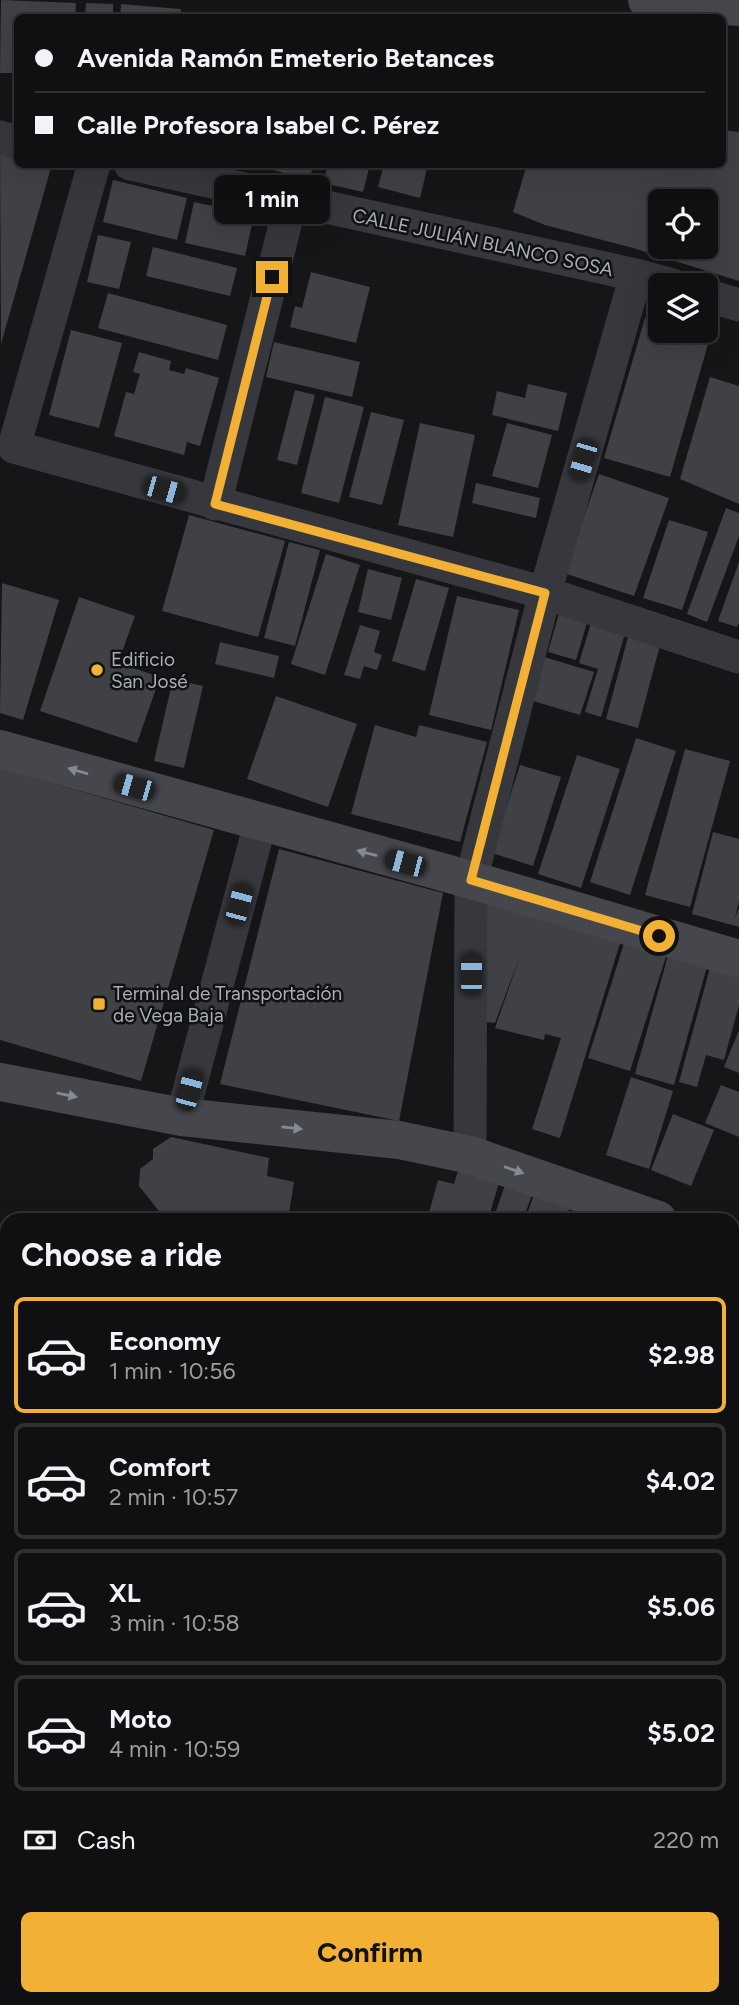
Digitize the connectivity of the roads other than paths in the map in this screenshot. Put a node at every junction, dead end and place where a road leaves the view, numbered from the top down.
1 (646, 0) edge
2 (739, 7) edge
3 (93, 168) edge
4 (147, 168) edge
5 (291, 201) junction
6 (636, 275) junction
7 (648, 278) edge
8 (718, 299) edge
9 (739, 305) edge
10 (215, 504) junction
11 (545, 593) junction
12 (739, 657) edge
13 (0, 749) edge
14 (260, 824) junction
15 (471, 880) junction
16 (739, 959) edge
17 (0, 1082) edge
18 (182, 1117) junction
19 (470, 1155) junction
20 (638, 1213) edge

1 - 2 street
3 - 10 street
4 - 5 street, CALLE JULIÁN BLANCO SOSA
5 - 6 street, CALLE JULIÁN BLANCO SOSA
5 - 10 street
6 - 7 street, CALLE JULIÁN BLANCO SOSA
6 - 11 street
8 - 9 street
10 - 11 street
11 - 12 street
11 - 15 street
14 -> 13 street
15 -> 14 street
14 - 18 street
15 - 16 street
15 - 19 street
17 -> 18 street
18 -> 19 street
19 -> 20 street

